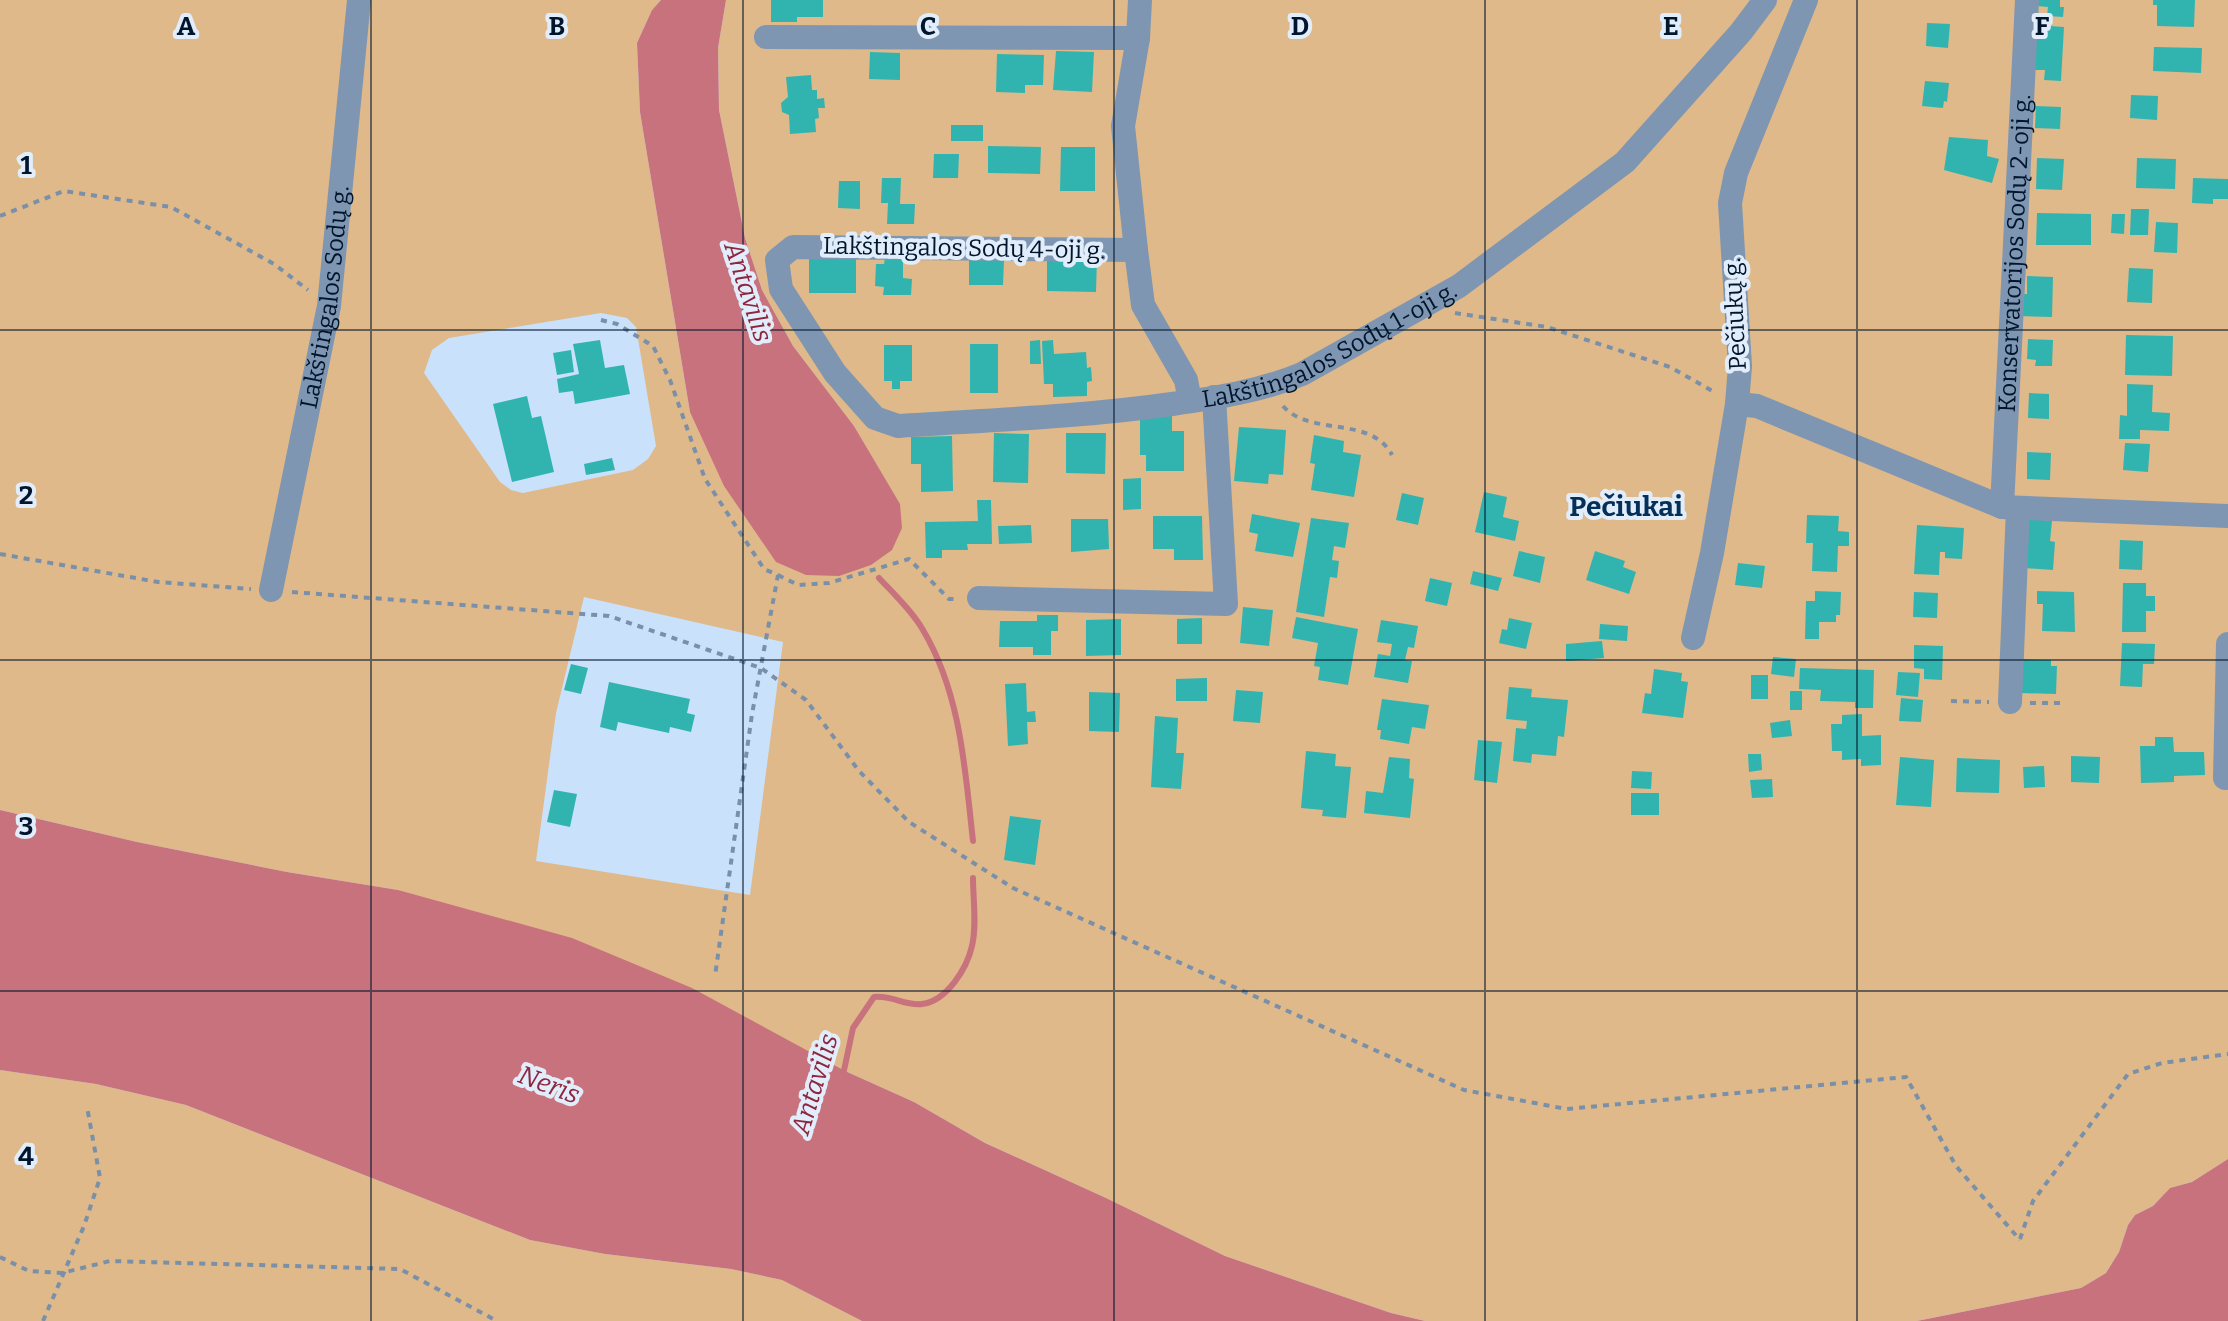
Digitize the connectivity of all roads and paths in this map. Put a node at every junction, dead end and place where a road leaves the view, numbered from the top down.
1 (359, 0) edge
2 (1140, 0) edge
3 (1765, 0) edge
4 (1806, 0) edge
5 (2027, 0) edge
6 (766, 37) dead end
7 (1138, 38) junction
8 (0, 216) edge
9 (1136, 250) junction
10 (329, 306) junction
11 (1421, 308) junction
12 (601, 320) dead end
13 (1275, 385) junction
14 (1202, 399) junction
15 (1737, 404) junction
16 (1392, 455) dead end
17 (2010, 508) junction
18 (2228, 516) edge
19 (0, 554) edge
20 (778, 575) junction
21 (271, 590) junction
22 (979, 598) joint
23 (1693, 638) dead end
24 (2228, 644) edge
25 (761, 668) junction
26 (2010, 702) dead end
27 (2225, 778) dead end
28 (715, 976) dead end
29 (2228, 1054) edge
30 (87, 1107) dead end
31 (0, 1257) edge
32 (62, 1273) junction
33 (43, 1321) edge
34 (497, 1321) edge

1 - 10 street, Lakštingalos Sodų g.
2 - 7 street, Lakštingalos Sodų 1-oji g.
3 - 11 street, Lakštingalos Sodų 1-oji g.
4 - 15 street, Pečiukų g.
5 - 17 street, Konservatorijos Sodų 2-oji g.
6 - 7 street
7 - 9 street, Lakštingalos Sodų 1-oji g.
8 - 10 path
9 - 14 street, Lakštingalos Sodų 1-oji g.
9 - 14 street, Lakštingalos Sodų 4-oji g.
10 - 21 street, Lakštingalos Sodų g.
11 - 13 street, Lakštingalos Sodų 1-oji g.
11 - 15 path
12 - 20 path
13 - 14 street, Lakštingalos Sodų 1-oji g.
13 - 16 path
14 - 22 street
15 - 17 street
15 - 23 street, Pečiukų g.
17 - 18 street
17 - 26 street, Konservatorijos Sodų 2-oji g.
19 - 21 path
20 - 22 path
20 - 25 path
21 - 25 path
24 - 27 street
25 - 28 path
25 - 29 path
30 - 32 path
31 - 32 path
32 - 33 path
32 - 34 path

